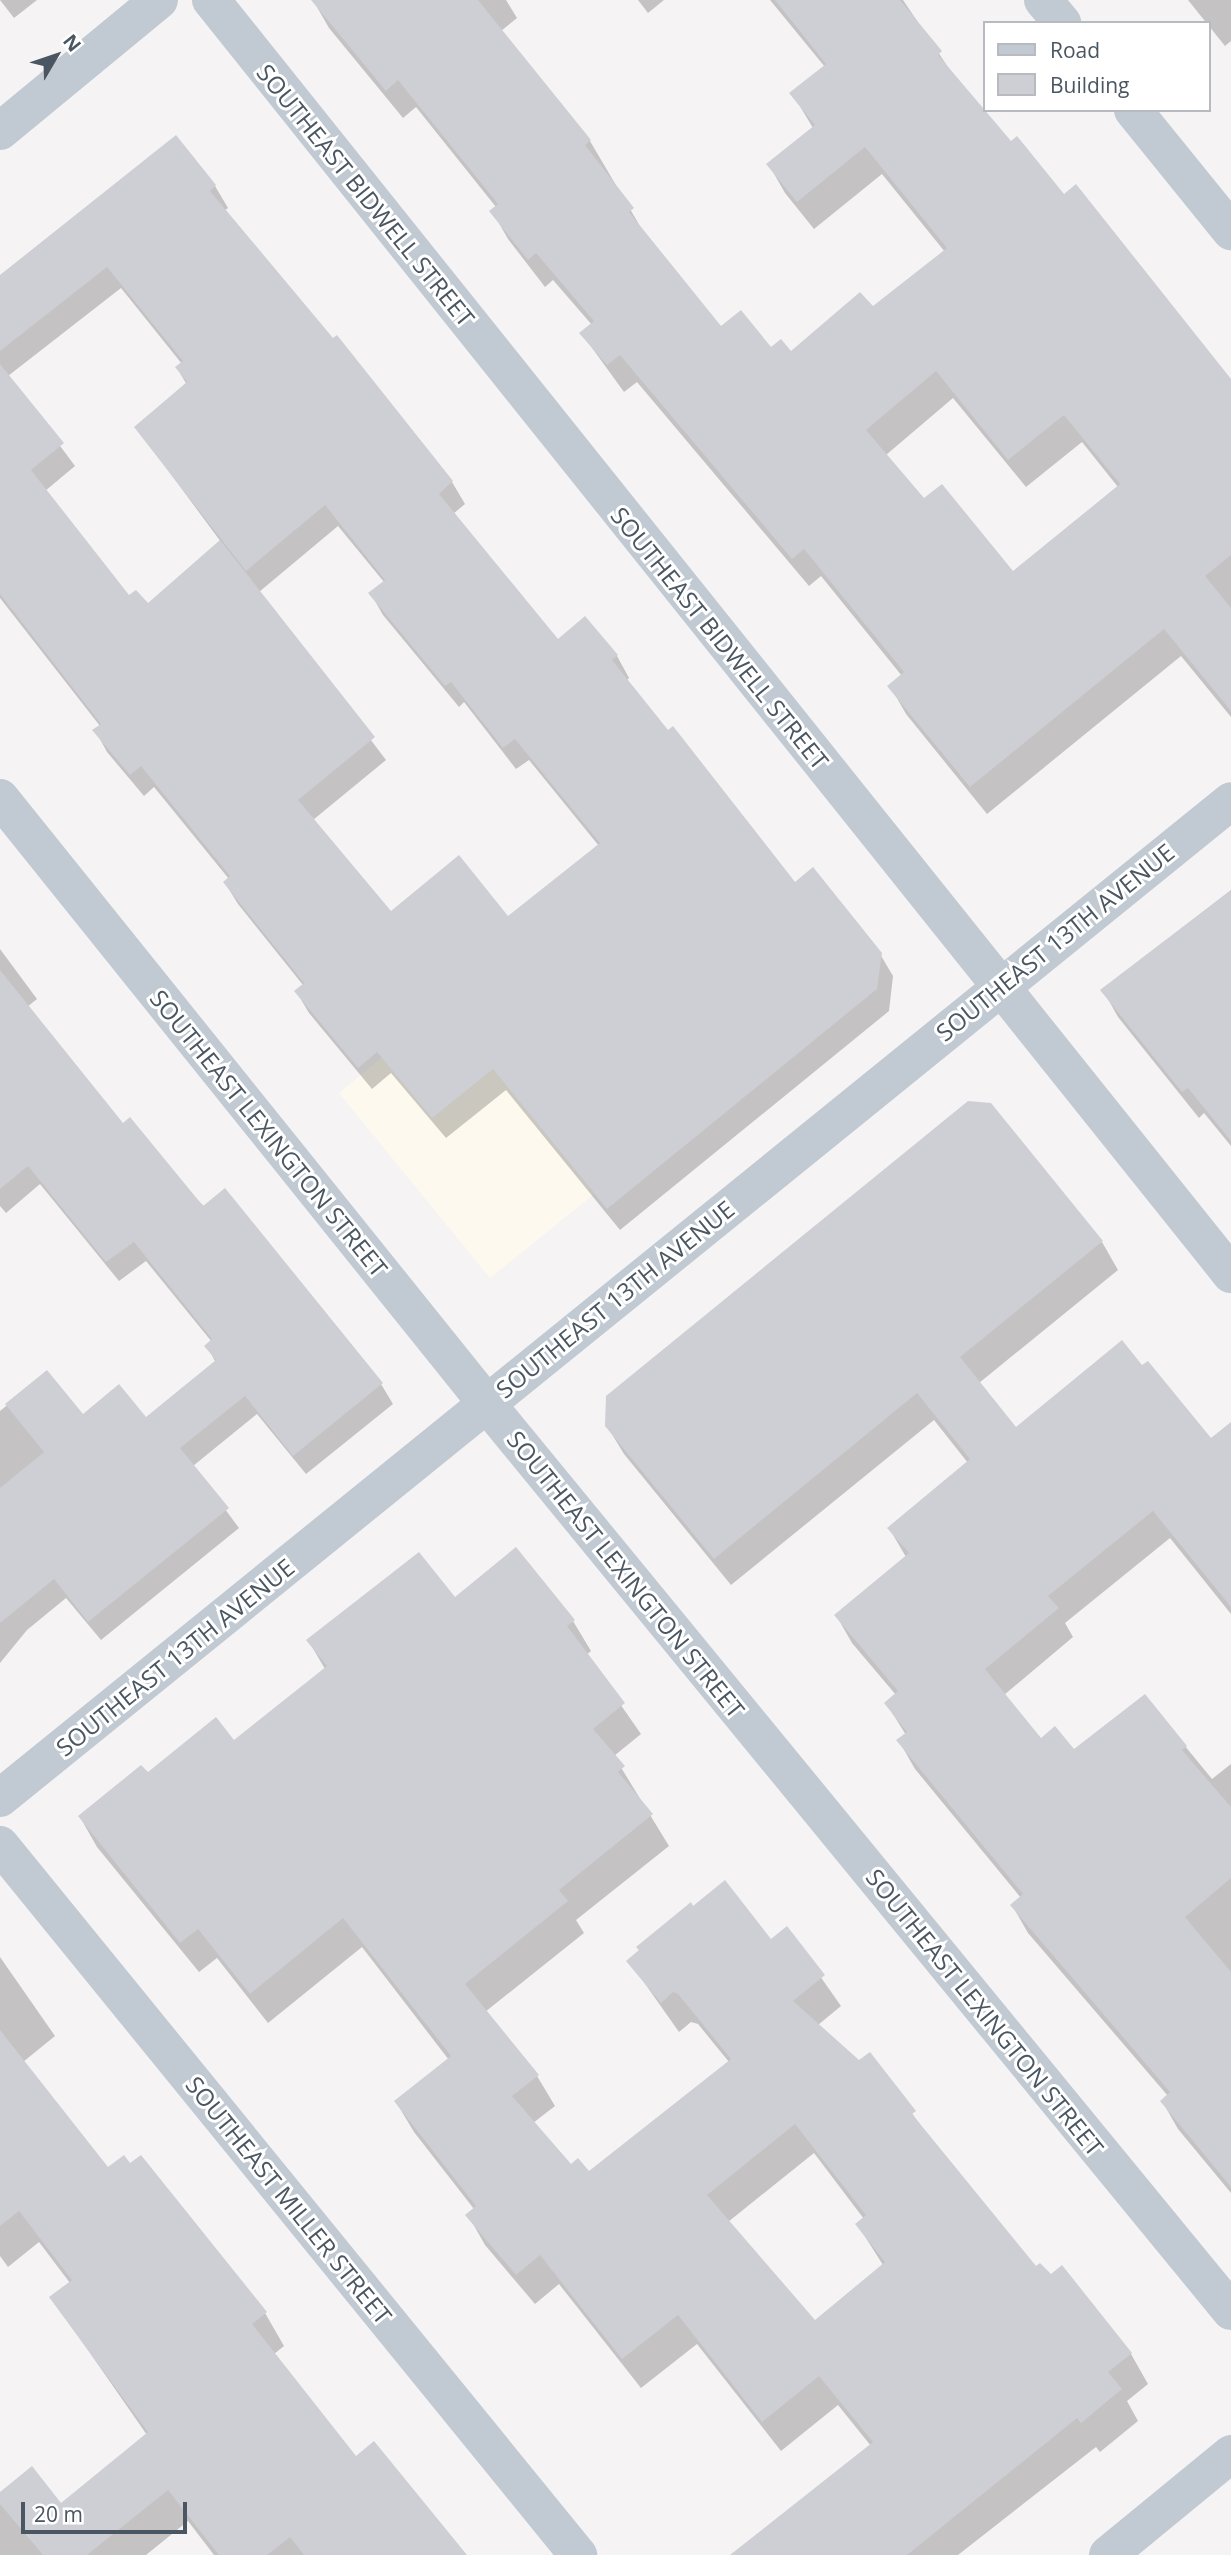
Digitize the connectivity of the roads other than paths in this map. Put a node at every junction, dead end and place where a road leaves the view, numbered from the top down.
1 (159, 0) edge
2 (211, 0) edge
3 (1043, 0) edge
4 (1060, 21) edge
5 (1135, 112) edge
6 (0, 131) edge
7 (1231, 230) edge
8 (0, 798) edge
9 (1231, 801) edge
10 (999, 987) junction
11 (1231, 1274) edge
12 (487, 1404) junction
13 (0, 1798) edge
14 (0, 1845) edge
15 (1231, 2311) edge
16 (1231, 2454) edge
17 (578, 2555) edge
18 (1108, 2555) edge

1 - 6 street
2 - 10 street, SOUTHEAST BIDWELL STREET
3 - 4 street
5 - 7 street
8 - 12 street, SOUTHEAST LEXINGTON STREET
9 - 10 street, SOUTHEAST 13TH AVENUE
10 - 11 street, SOUTHEAST BIDWELL STREET
10 - 12 street, SOUTHEAST 13TH AVENUE
12 - 13 street, SOUTHEAST 13TH AVENUE
12 - 15 street, SOUTHEAST LEXINGTON STREET
14 - 17 street, SOUTHEAST MILLER STREET
16 - 18 street

